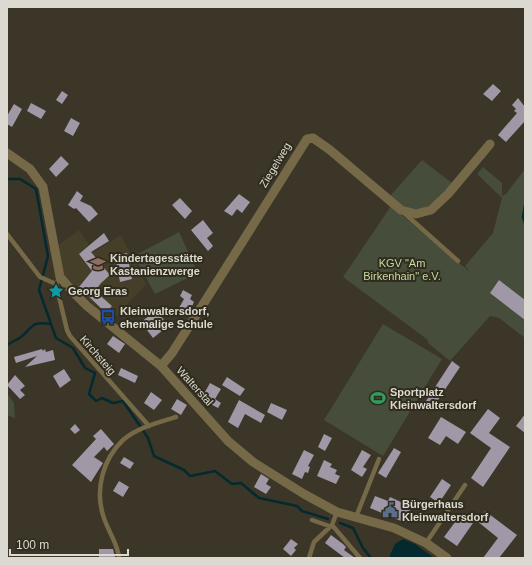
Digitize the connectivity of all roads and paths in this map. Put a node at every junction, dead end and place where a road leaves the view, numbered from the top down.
1 (490, 144) dead end
2 (7, 153) edge
3 (401, 210) junction
4 (7, 234) edge
5 (458, 261) dead end
6 (58, 281) junction
7 (161, 366) junction
8 (176, 417) dead end
9 (148, 426) junction
10 (379, 459) dead end
11 (465, 485) dead end
12 (337, 512) junction
13 (356, 517) junction
14 (312, 520) dead end
15 (331, 526) junction
16 (426, 543) junction
17 (119, 558) edge
18 (309, 558) edge
19 (360, 558) edge
20 (447, 558) edge

1 - 3 street
2 - 6 street
3 - 5 lane
3 - 7 street, Ziegelweg
4 - 6 lane
6 - 7 street, Walterstal
6 - 9 lane, Kirchsteig
7 - 12 street, Walterstal
8 - 9 lane
9 - 17 lane
10 - 13 lane
11 - 16 lane
12 - 13 street, Walterstal
12 - 15 lane
13 - 16 street, Walterstal
14 - 15 lane
15 - 18 lane
15 - 19 lane
16 - 20 street, Walterstal

